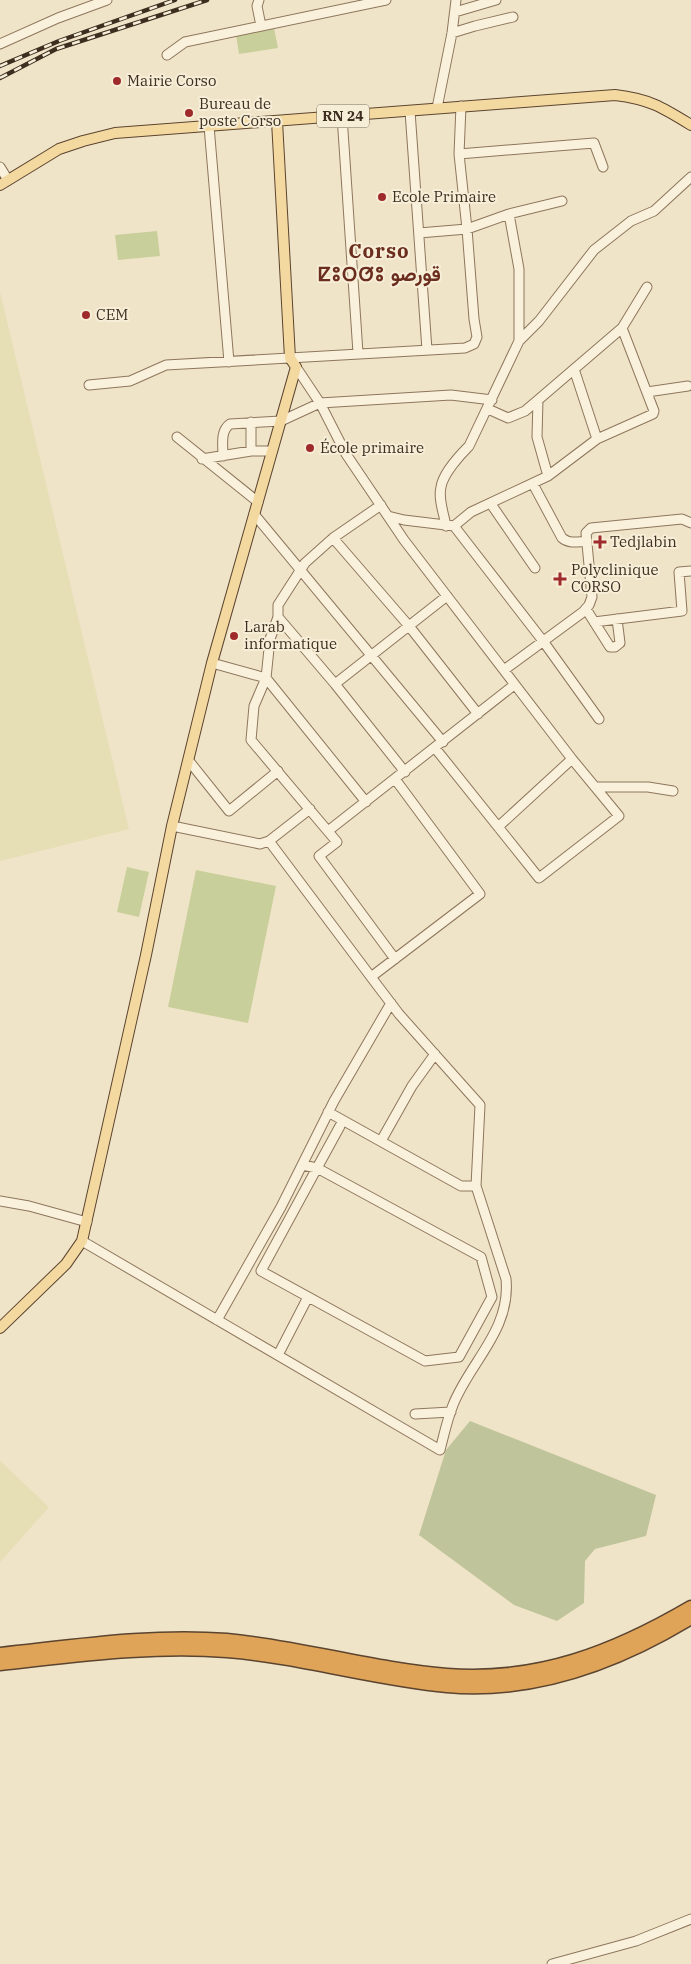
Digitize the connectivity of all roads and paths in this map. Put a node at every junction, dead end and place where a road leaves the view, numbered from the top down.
1 (107, 0) edge
2 (260, 0) edge
3 (386, 0) edge
4 (456, 0) edge
5 (496, 0) edge
6 (455, 12) junction
7 (513, 17) dead end
8 (260, 26) junction
9 (452, 33) junction
10 (0, 44) edge
11 (167, 54) dead end
12 (461, 106) junction
13 (437, 108) junction
14 (410, 110) junction
15 (342, 116) junction
16 (277, 122) junction
17 (691, 125) edge
18 (208, 126) junction
19 (459, 154) junction
20 (0, 167) edge
21 (603, 167) dead end
22 (691, 176) edge
23 (4, 182) edge
24 (562, 202) dead end
25 (509, 214) junction
26 (467, 228) junction
27 (419, 233) junction
28 (647, 288) dead end
29 (622, 328) junction
30 (520, 342) junction
31 (427, 350) junction
32 (358, 353) junction
33 (228, 362) junction
34 (293, 362) junction
35 (574, 368) junction
36 (89, 385) dead end
37 (688, 386) dead end
38 (647, 392) junction
39 (492, 400) junction
40 (538, 400) junction
41 (320, 403) junction
42 (488, 409) junction
43 (281, 421) junction
44 (251, 422) junction
45 (177, 437) dead end
46 (597, 439) junction
47 (272, 451) junction
48 (251, 452) junction
49 (223, 456) junction
50 (202, 459) junction
51 (548, 476) junction
52 (533, 484) junction
53 (258, 502) junction
54 (491, 504) junction
55 (381, 505) junction
56 (254, 514) junction
57 (388, 516) junction
58 (691, 523) edge
59 (450, 526) junction
60 (333, 538) junction
61 (587, 541) junction
62 (535, 568) dead end
63 (301, 569) junction
64 (691, 571) edge
65 (447, 596) junction
66 (586, 609) junction
67 (278, 617) junction
68 (617, 619) junction
69 (594, 622) junction
70 (409, 626) junction
71 (543, 641) junction
72 (371, 655) junction
73 (212, 663) junction
74 (504, 670) junction
75 (266, 678) junction
76 (335, 684) junction
77 (514, 685) junction
78 (478, 714) junction
79 (599, 719) dead end
80 (439, 745) junction
81 (572, 759) junction
82 (189, 761) junction
83 (278, 771) junction
84 (405, 772) junction
85 (395, 779) junction
86 (595, 788) junction
87 (673, 791) dead end
88 (366, 802) junction
89 (310, 809) junction
90 (172, 826) junction
91 (498, 827) junction
92 (328, 831) junction
93 (269, 841) junction
94 (395, 959) junction
95 (371, 977) junction
96 (391, 1003) junction
97 (435, 1054) junction
98 (328, 1112) junction
99 (340, 1126) dead end
100 (381, 1141) junction
101 (302, 1165) junction
102 (317, 1168) junction
103 (476, 1186) junction
104 (0, 1201) edge
105 (87, 1222) junction
106 (82, 1240) junction
107 (248, 1266) junction
108 (261, 1271) junction
109 (308, 1297) junction
110 (217, 1320) junction
111 (0, 1328) edge
112 (278, 1355) junction
113 (451, 1412) junction
114 (415, 1414) dead end
115 (691, 1607) edge
116 (691, 1618) edge
117 (0, 1654) edge
118 (0, 1664) edge
119 (691, 1919) edge
120 (552, 1964) edge

1 - 10 street
2 - 8 street
3 - 8 street
4 - 6 street
5 - 6 street
6 - 9 street
7 - 9 street
8 - 11 street
9 - 13 street
12 - 13 main road, RN 24
12 - 17 main road, RN 24
12 - 19 street
13 - 14 main road, RN 24
14 - 15 main road, RN 24
14 - 27 street
15 - 16 main road, RN 24
15 - 32 street
16 - 18 main road, RN 24
16 - 34 main road
18 - 23 main road, RN 24
18 - 33 street
19 - 21 street
19 - 26 street
20 - 23 street
22 - 30 street
24 - 25 street
25 - 26 street
25 - 30 street
26 - 27 street
26 - 31 street
27 - 31 street
28 - 29 street
29 - 35 street
29 - 38 street
30 - 39 street
31 - 32 street
32 - 34 street
33 - 34 street
33 - 36 street
34 - 41 street
34 - 43 main road
35 - 40 street
35 - 46 street
37 - 38 street
38 - 46 street
39 - 41 street
39 - 42 street
40 - 42 street
40 - 51 street
41 - 43 street
41 - 55 street
42 - 59 street
43 - 44 street
43 - 47 main road
44 - 48 street
44 - 49 street
45 - 50 street
46 - 51 street
47 - 48 street
47 - 53 main road
48 - 49 street
49 - 50 street
50 - 53 street
51 - 52 street
52 - 54 street
52 - 61 street
53 - 56 main road
54 - 59 street
54 - 62 street
55 - 57 street
55 - 60 street
56 - 63 street
56 - 73 main road
57 - 59 street
57 - 65 street
58 - 61 street
59 - 71 street
60 - 63 street
60 - 70 street
61 - 66 street
63 - 67 street
63 - 72 street
64 - 68 street
65 - 70 street
65 - 74 street
66 - 69 street
66 - 71 street
67 - 75 street
67 - 76 street
68 - 69 street
68 - 69 street
70 - 72 street
70 - 78 street
71 - 74 street
71 - 79 street
72 - 76 street
72 - 80 street
73 - 75 street
73 - 82 main road
74 - 77 street
75 - 83 street
75 - 88 street
76 - 84 street
77 - 78 street
77 - 81 street
78 - 80 street
80 - 84 street
80 - 91 street
81 - 86 street
81 - 91 street
82 - 83 street
82 - 90 main road
83 - 89 street
84 - 85 street
85 - 88 street
85 - 94 street
86 - 87 street
86 - 91 street
88 - 92 street
89 - 92 street
89 - 93 street
90 - 93 street
90 - 105 main road
92 - 94 street
93 - 95 street
94 - 95 street
95 - 96 street
96 - 97 street
96 - 98 street
97 - 100 street
97 - 103 street
98 - 100 street
98 - 101 street
99 - 102 street
100 - 103 street
101 - 102 street
101 - 107 street
102 - 108 street
102 - 109 street
103 - 113 street
104 - 105 street
105 - 106 main road
106 - 110 street
106 - 111 main road
107 - 108 street
107 - 110 street
108 - 109 street
109 - 112 street
110 - 112 street
112 - 113 street
113 - 114 street
115 - 117 highway
116 - 118 highway
119 - 120 street

